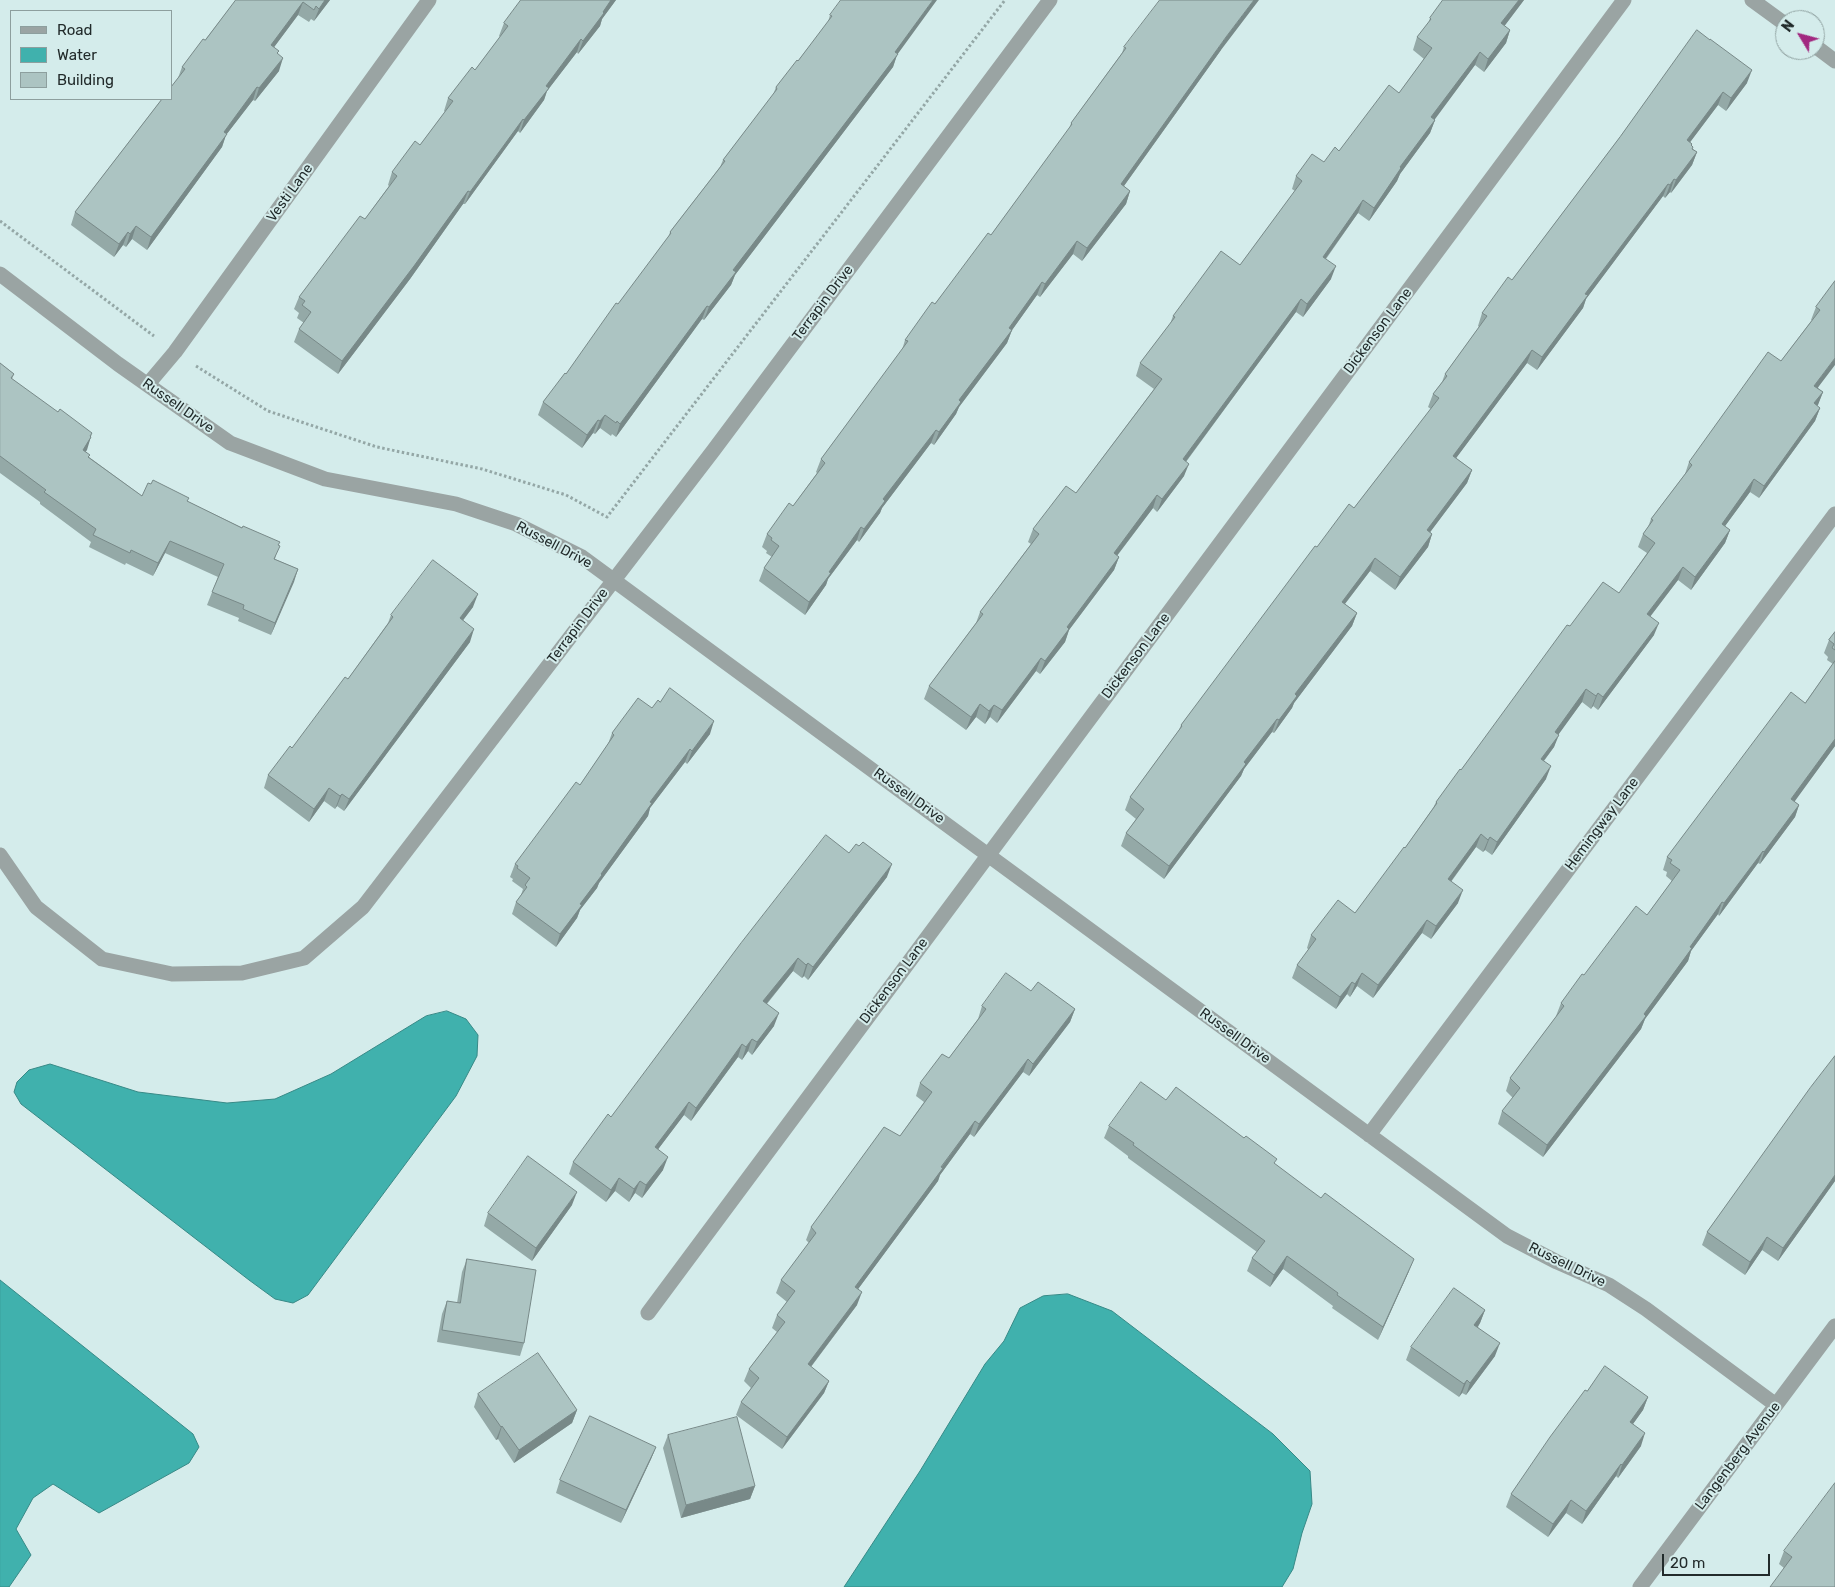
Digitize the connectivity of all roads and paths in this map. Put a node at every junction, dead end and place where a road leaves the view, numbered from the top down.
1 (429, 0) edge
2 (1005, 0) edge
3 (1050, 0) edge
4 (1624, 0) edge
5 (1752, 0) edge
6 (1775, 17) edge
7 (0, 221) edge
8 (0, 274) edge
9 (144, 329) dead end
10 (196, 366) dead end
11 (148, 384) junction
12 (1835, 514) edge
13 (614, 579) junction
14 (989, 854) junction
15 (0, 855) edge
16 (1370, 1135) junction
17 (648, 1313) dead end
18 (1835, 1326) edge
19 (1776, 1405) junction
20 (1640, 1587) edge

1 - 11 street, Vesti Lane
2 - 10 path
3 - 13 street, Terrapin Drive
4 - 14 street, Dickenson Lane
5 - 6 street
7 - 9 path
8 - 11 street, Russell Drive
11 - 13 street, Russell Drive
12 - 16 street, Hemingway Lane
13 - 14 street, Russell Drive
13 - 15 street, Terrapin Drive
14 - 16 street, Russell Drive
14 - 17 street, Dickenson Lane
16 - 19 street, Russell Drive
18 - 19 street, Langenberg Avenue
19 - 20 street, Langenberg Avenue

